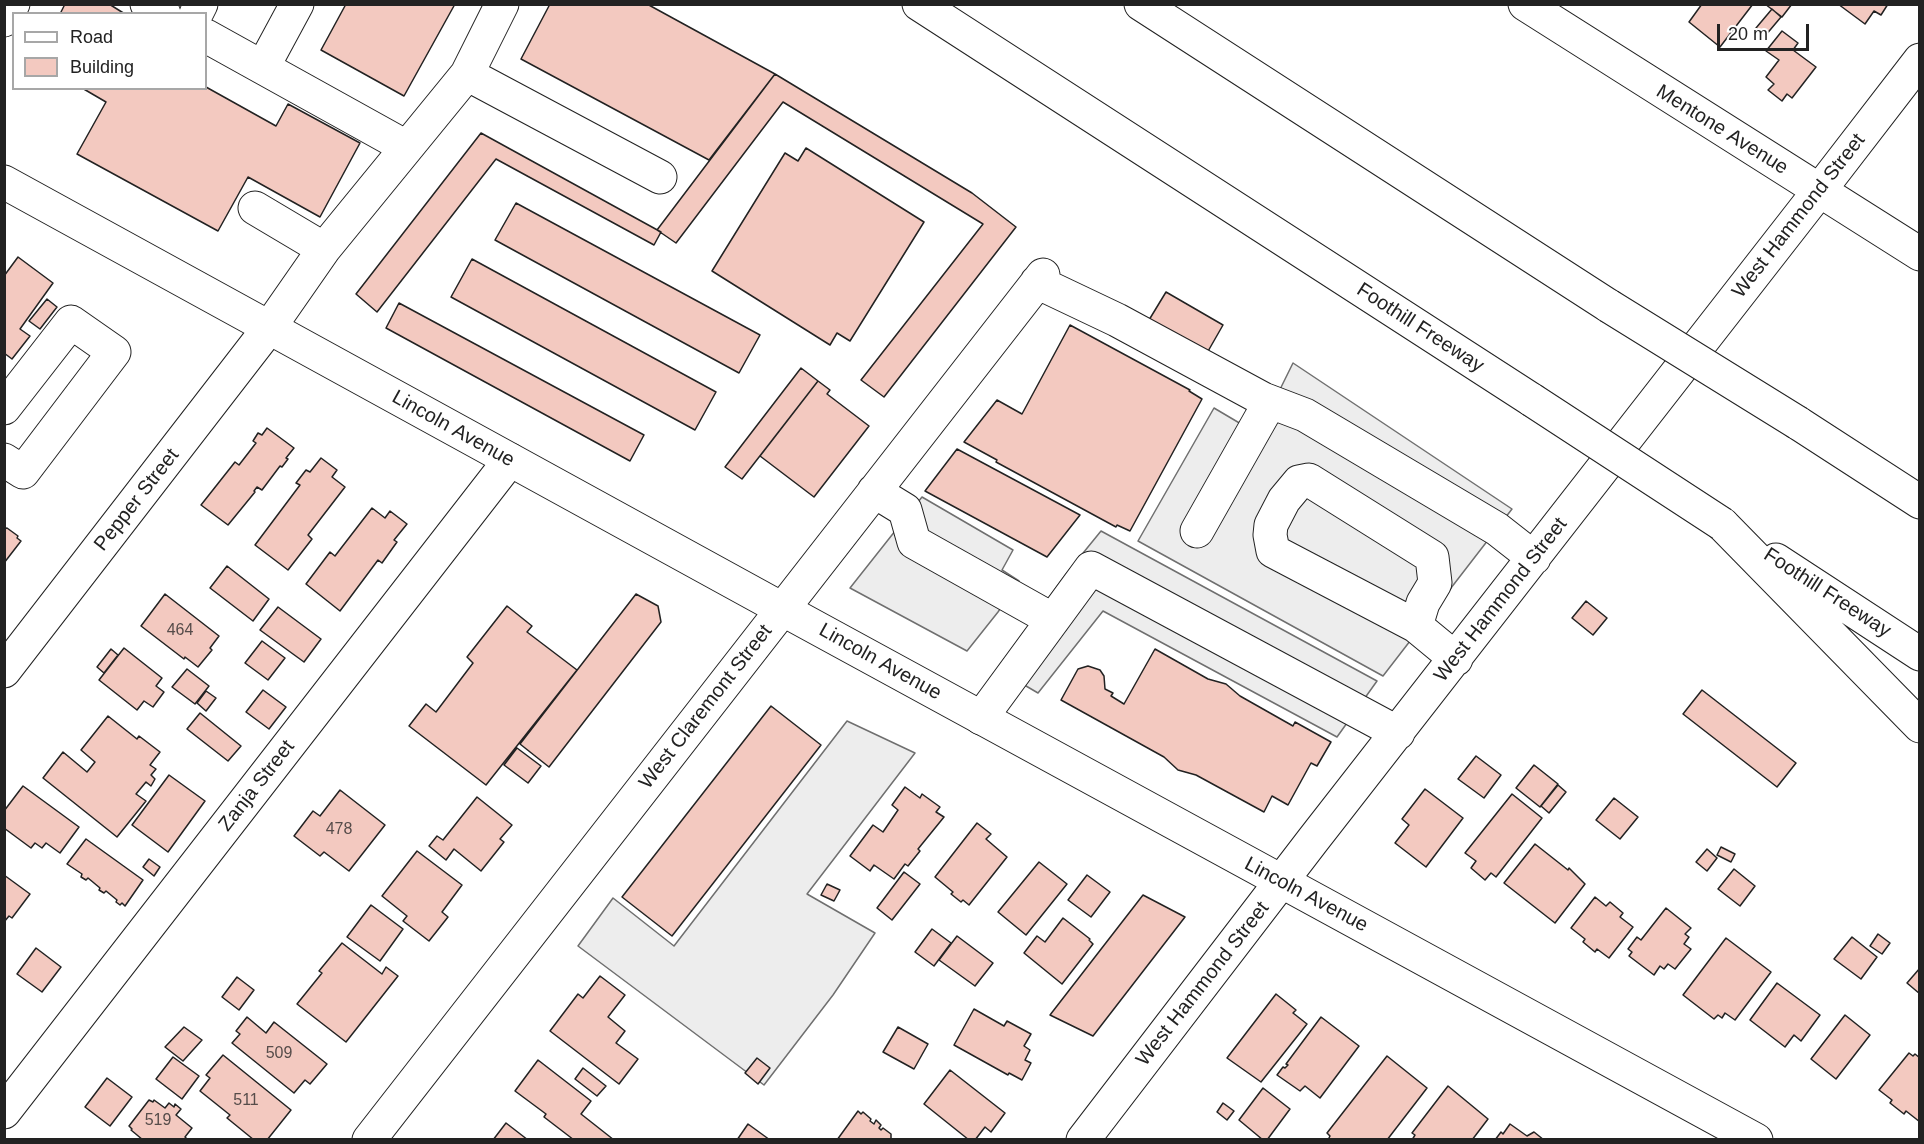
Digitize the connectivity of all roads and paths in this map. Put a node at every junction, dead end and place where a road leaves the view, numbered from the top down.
1 (13, 4) edge
2 (147, 4) edge
3 (297, 4) edge
4 (502, 4) edge
5 (919, 4) edge
6 (1141, 4) edge
7 (1525, 4) edge
8 (161, 12) edge
9 (4, 20) edge
10 (207, 37) edge
11 (1920, 60) edge
12 (263, 67) junction
13 (466, 74) junction
14 (406, 147) junction
15 (660, 177) dead end
16 (4, 182) edge
17 (1819, 191) junction
18 (255, 208) dead end
19 (324, 249) junction
20 (1920, 254) edge
21 (269, 328) junction
22 (1270, 402) junction
23 (4, 408) edge
24 (1798, 423) junction
25 (4, 460) edge
26 (510, 460) junction
27 (1920, 478) edge
28 (874, 491) junction
29 (1920, 502) edge
30 (1722, 524) junction
31 (1197, 531) dead end
32 (1534, 558) junction
33 (782, 609) junction
34 (1053, 620) junction
35 (1416, 626) junction
36 (1920, 654) edge
37 (1456, 659) junction
38 (4, 671) edge
39 (981, 718) junction
40 (1920, 726) edge
41 (1398, 733) junction
42 (1282, 882) junction
43 (4, 1112) edge
44 (369, 1140) edge
45 (1083, 1140) edge
46 (1756, 1140) edge

1 - 9 main road
2 - 8 main road
3 - 12 main road
4 - 13 main road, Pepper Street
5 - 30 main road, Foothill Freeway, bridge
6 - 24 main road, bridge
7 - 17 main road, Mentone Avenue
10 - 12 main road
11 - 17 main road, West Hammond Street
12 - 14 main road
13 - 14 main road, Pepper Street
13 - 15 main road
14 - 19 main road, Pepper Street
16 - 21 main road, Lincoln Avenue
17 - 20 main road, Mentone Avenue
17 - 32 main road, West Hammond Street
18 - 19 main road
19 - 21 main road, Pepper Street
21 - 26 main road, Lincoln Avenue
21 - 38 main road, Pepper Street
22 - 28 main road, West Claremont Street
22 - 31 main road
22 - 32 main road
23 - 25 main road
24 - 27 main road
24 - 29 main road
26 - 33 main road, Lincoln Avenue
26 - 43 main road, Zanja Street
28 - 33 main road, West Claremont Street
28 - 34 main road
30 - 36 main road, Foothill Freeway
30 - 40 main road
32 - 37 main road, West Hammond Street
33 - 39 main road, Lincoln Avenue
33 - 44 main road, West Claremont Street
34 - 39 main road
34 - 41 main road
35 - 35 main road
35 - 37 main road
37 - 41 main road, West Hammond Street
39 - 42 main road, Lincoln Avenue
41 - 42 main road, West Hammond Street
42 - 45 main road, West Hammond Street
42 - 46 main road, Lincoln Avenue

